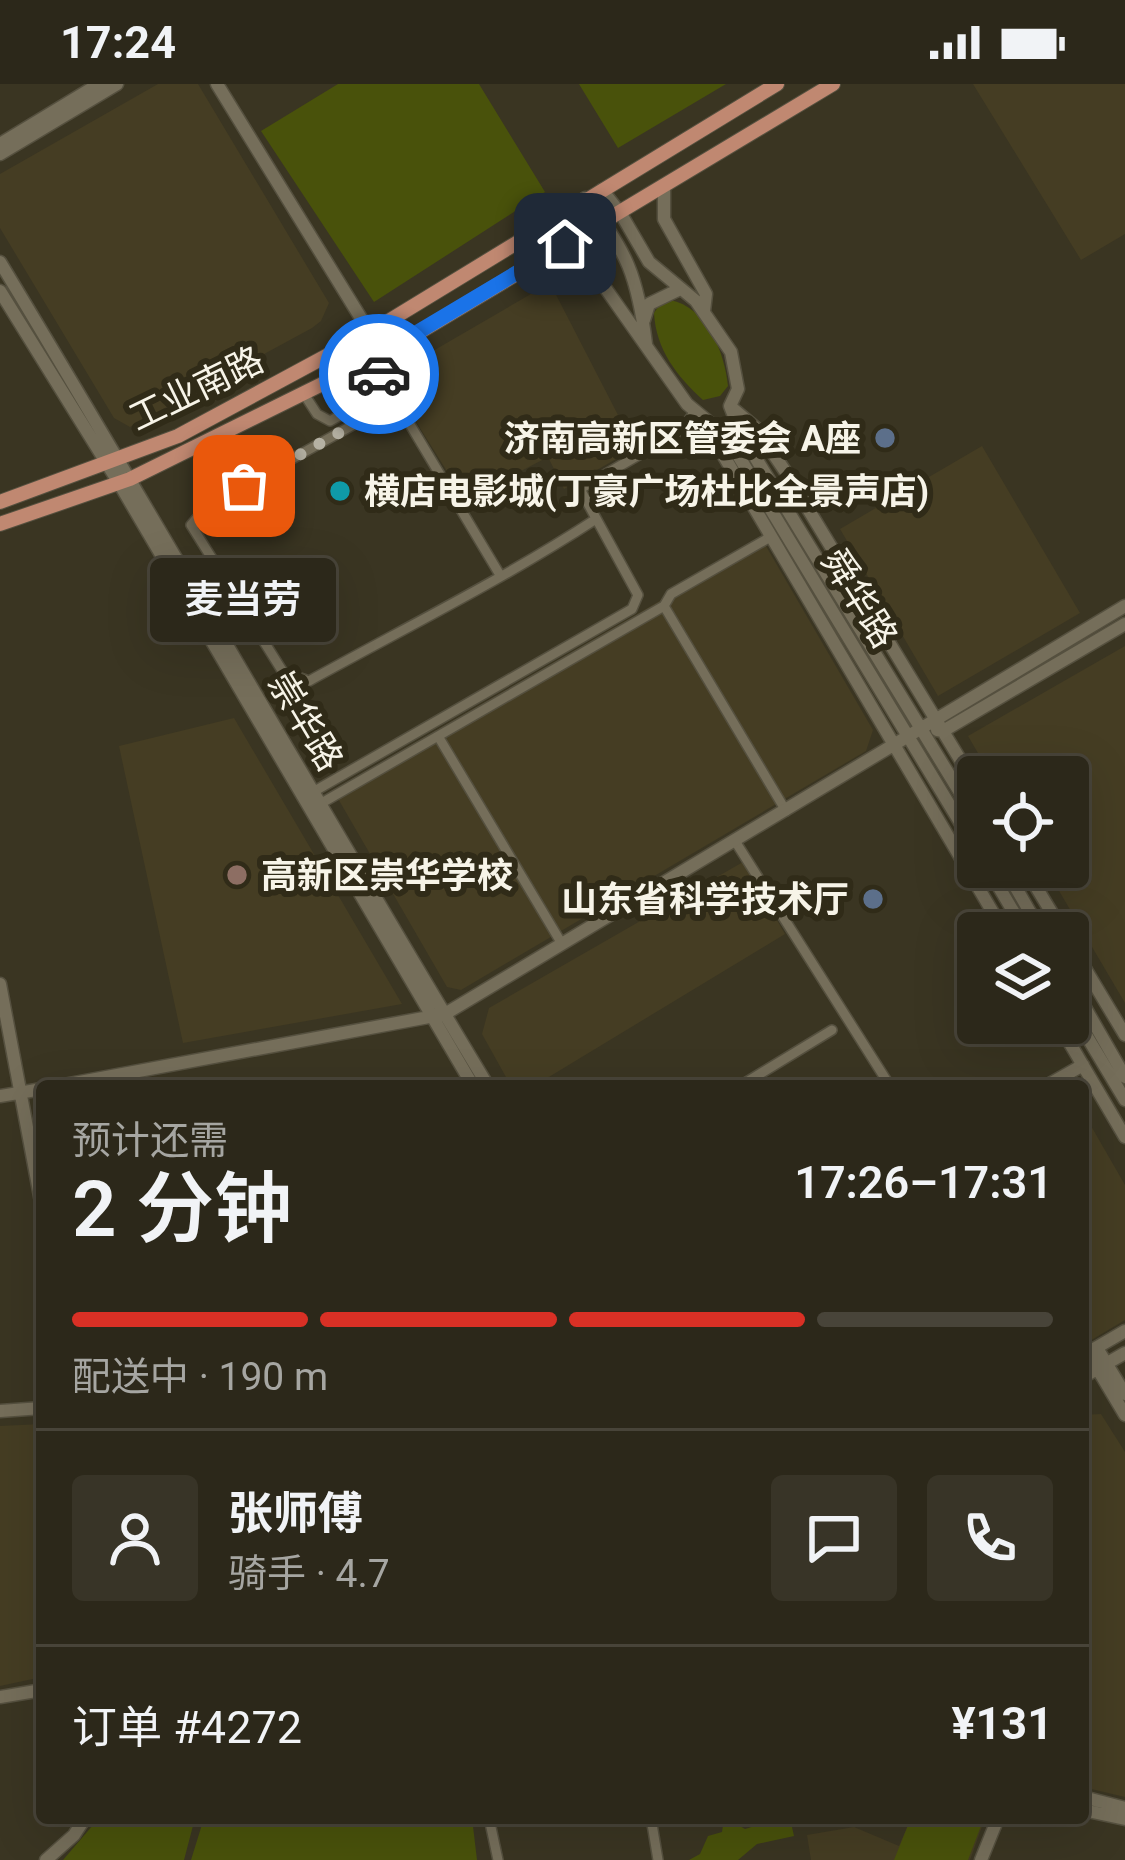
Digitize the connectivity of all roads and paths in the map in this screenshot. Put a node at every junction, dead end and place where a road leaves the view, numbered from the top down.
1 (99, 84) edge
2 (117, 84) edge
3 (217, 84) edge
4 (777, 84) edge
5 (833, 84) edge
6 (0, 144) edge
7 (0, 154) edge
8 (664, 186) junction
9 (602, 190) junction
10 (585, 198) junction
11 (621, 214) junction
12 (604, 222) junction
13 (0, 262) edge
14 (526, 266) junction
15 (678, 290) junction
16 (0, 291) edge
17 (704, 312) junction
18 (644, 321) junction
19 (369, 333) junction
20 (647, 351) junction
21 (377, 357) junction
22 (388, 389) junction
23 (304, 394) junction
24 (396, 401) junction
25 (730, 406) junction
26 (701, 415) junction
27 (112, 459) junction
28 (124, 481) junction
29 (0, 502) edge
30 (596, 519) junction
31 (0, 524) edge
32 (772, 536) junction
33 (500, 575) junction
34 (230, 591) junction
35 (664, 606) junction
36 (1125, 606) edge
37 (203, 607) junction
38 (1125, 623) edge
39 (935, 725) junction
40 (438, 736) junction
41 (911, 737) junction
42 (896, 746) junction
43 (957, 758) edge
44 (957, 775) edge
45 (316, 798) junction
46 (786, 811) junction
47 (957, 816) edge
48 (735, 842) junction
49 (993, 912) edge
50 (562, 944) junction
51 (1089, 975) edge
52 (0, 984) edge
53 (1089, 1014) edge
54 (438, 1016) junction
55 (832, 1030) dead end
56 (1125, 1035) edge
57 (1089, 1040) edge
58 (1070, 1044) edge
59 (1083, 1065) junction
60 (1125, 1077) edge
61 (91, 1080) edge
62 (470, 1080) edge
63 (484, 1080) edge
64 (750, 1080) edge
65 (886, 1080) edge
66 (1057, 1080) edge
67 (36, 1090) edge
68 (23, 1093) junction
69 (0, 1096) edge
70 (1125, 1100) edge
71 (1125, 1137) edge
72 (36, 1171) edge
73 (1125, 1330) edge
74 (1089, 1352) edge
75 (1125, 1352) edge
76 (1102, 1366) junction
77 (1089, 1374) edge
78 (1125, 1394) edge
79 (36, 1408) edge
80 (0, 1411) edge
81 (1125, 1414) edge
82 (36, 1691) edge
83 (0, 1697) edge
84 (1089, 1799) edge
85 (1125, 1808) edge
86 (1089, 1811) edge
87 (1125, 1819) edge
88 (80, 1824) edge
89 (490, 1824) edge
90 (652, 1824) edge
91 (996, 1824) edge
92 (46, 1860) edge
93 (498, 1860) edge
94 (658, 1860) edge
95 (981, 1860) edge

1 - 6 main road
2 - 7 main road
3 - 19 main road
4 - 9 main road, 工业南路
5 - 8 main road, 工业南路
8 - 11 main road, 工业南路
8 - 17 main road
9 - 10 main road, 工业南路
9 - 11 main road, 舜华路
10 - 12 main road
10 - 19 main road, 工业南路
11 - 12 main road, 工业南路
11 - 15 main road, 舜华路
12 - 14 main road, 工业南路
12 - 18 main road
13 - 27 main road, 崇华路
14 - 20 main road, 舜华路
14 - 21 main road, 工业南路
15 - 17 main road, 舜华路
15 - 18 main road
16 - 27 main road, 崇华路
17 - 25 main road, 舜华路
18 - 20 main road
19 - 21 main road
19 - 27 main road, 工业南路
20 - 26 main road, 舜华路
21 - 22 street
21 - 23 main road, 工业南路
22 - 23 street
22 - 24 street
23 - 28 main road, 工业南路
24 - 33 street
24 - 34 street
25 - 26 main road
25 - 39 main road, 舜华路
26 - 30 street
26 - 32 main road
26 - 41 main road, 舜华路
27 - 28 main road, 崇华路
27 - 29 main road, 工业南路
28 - 31 main road, 工业南路
28 - 37 main road, 崇华路
28 - 54 main road, 崇华路
30 - 33 street
30 - 45 street
32 - 35 street
32 - 42 main road
33 - 34 street
34 - 37 street
35 - 40 street
35 - 46 street
36 - 39 main road
37 - 45 main road, 崇华路
38 - 39 main road
39 - 41 main road
39 - 43 main road
39 - 44 main road, 舜华路
40 - 45 street
40 - 50 street
41 - 42 main road
41 - 47 main road, 舜华路
42 - 46 main road
42 - 49 main road
45 - 54 main road, 崇华路
46 - 48 main road
48 - 50 main road
48 - 65 street
50 - 54 main road
51 - 56 main road
52 - 68 main road
53 - 60 main road
54 - 61 main road
54 - 62 main road, 崇华路
54 - 63 main road, 崇华路
55 - 64 street
57 - 70 main road
58 - 59 main road
59 - 66 main road
59 - 71 main road
67 - 68 main road
68 - 69 main road
68 - 72 main road
73 - 74 main road
74 - 76 main road
75 - 76 main road
76 - 77 main road
76 - 78 main road
76 - 81 main road
79 - 80 main road
82 - 83 main road
84 - 85 main road
86 - 87 main road
88 - 92 main road
89 - 93 street
90 - 94 street
91 - 95 main road

